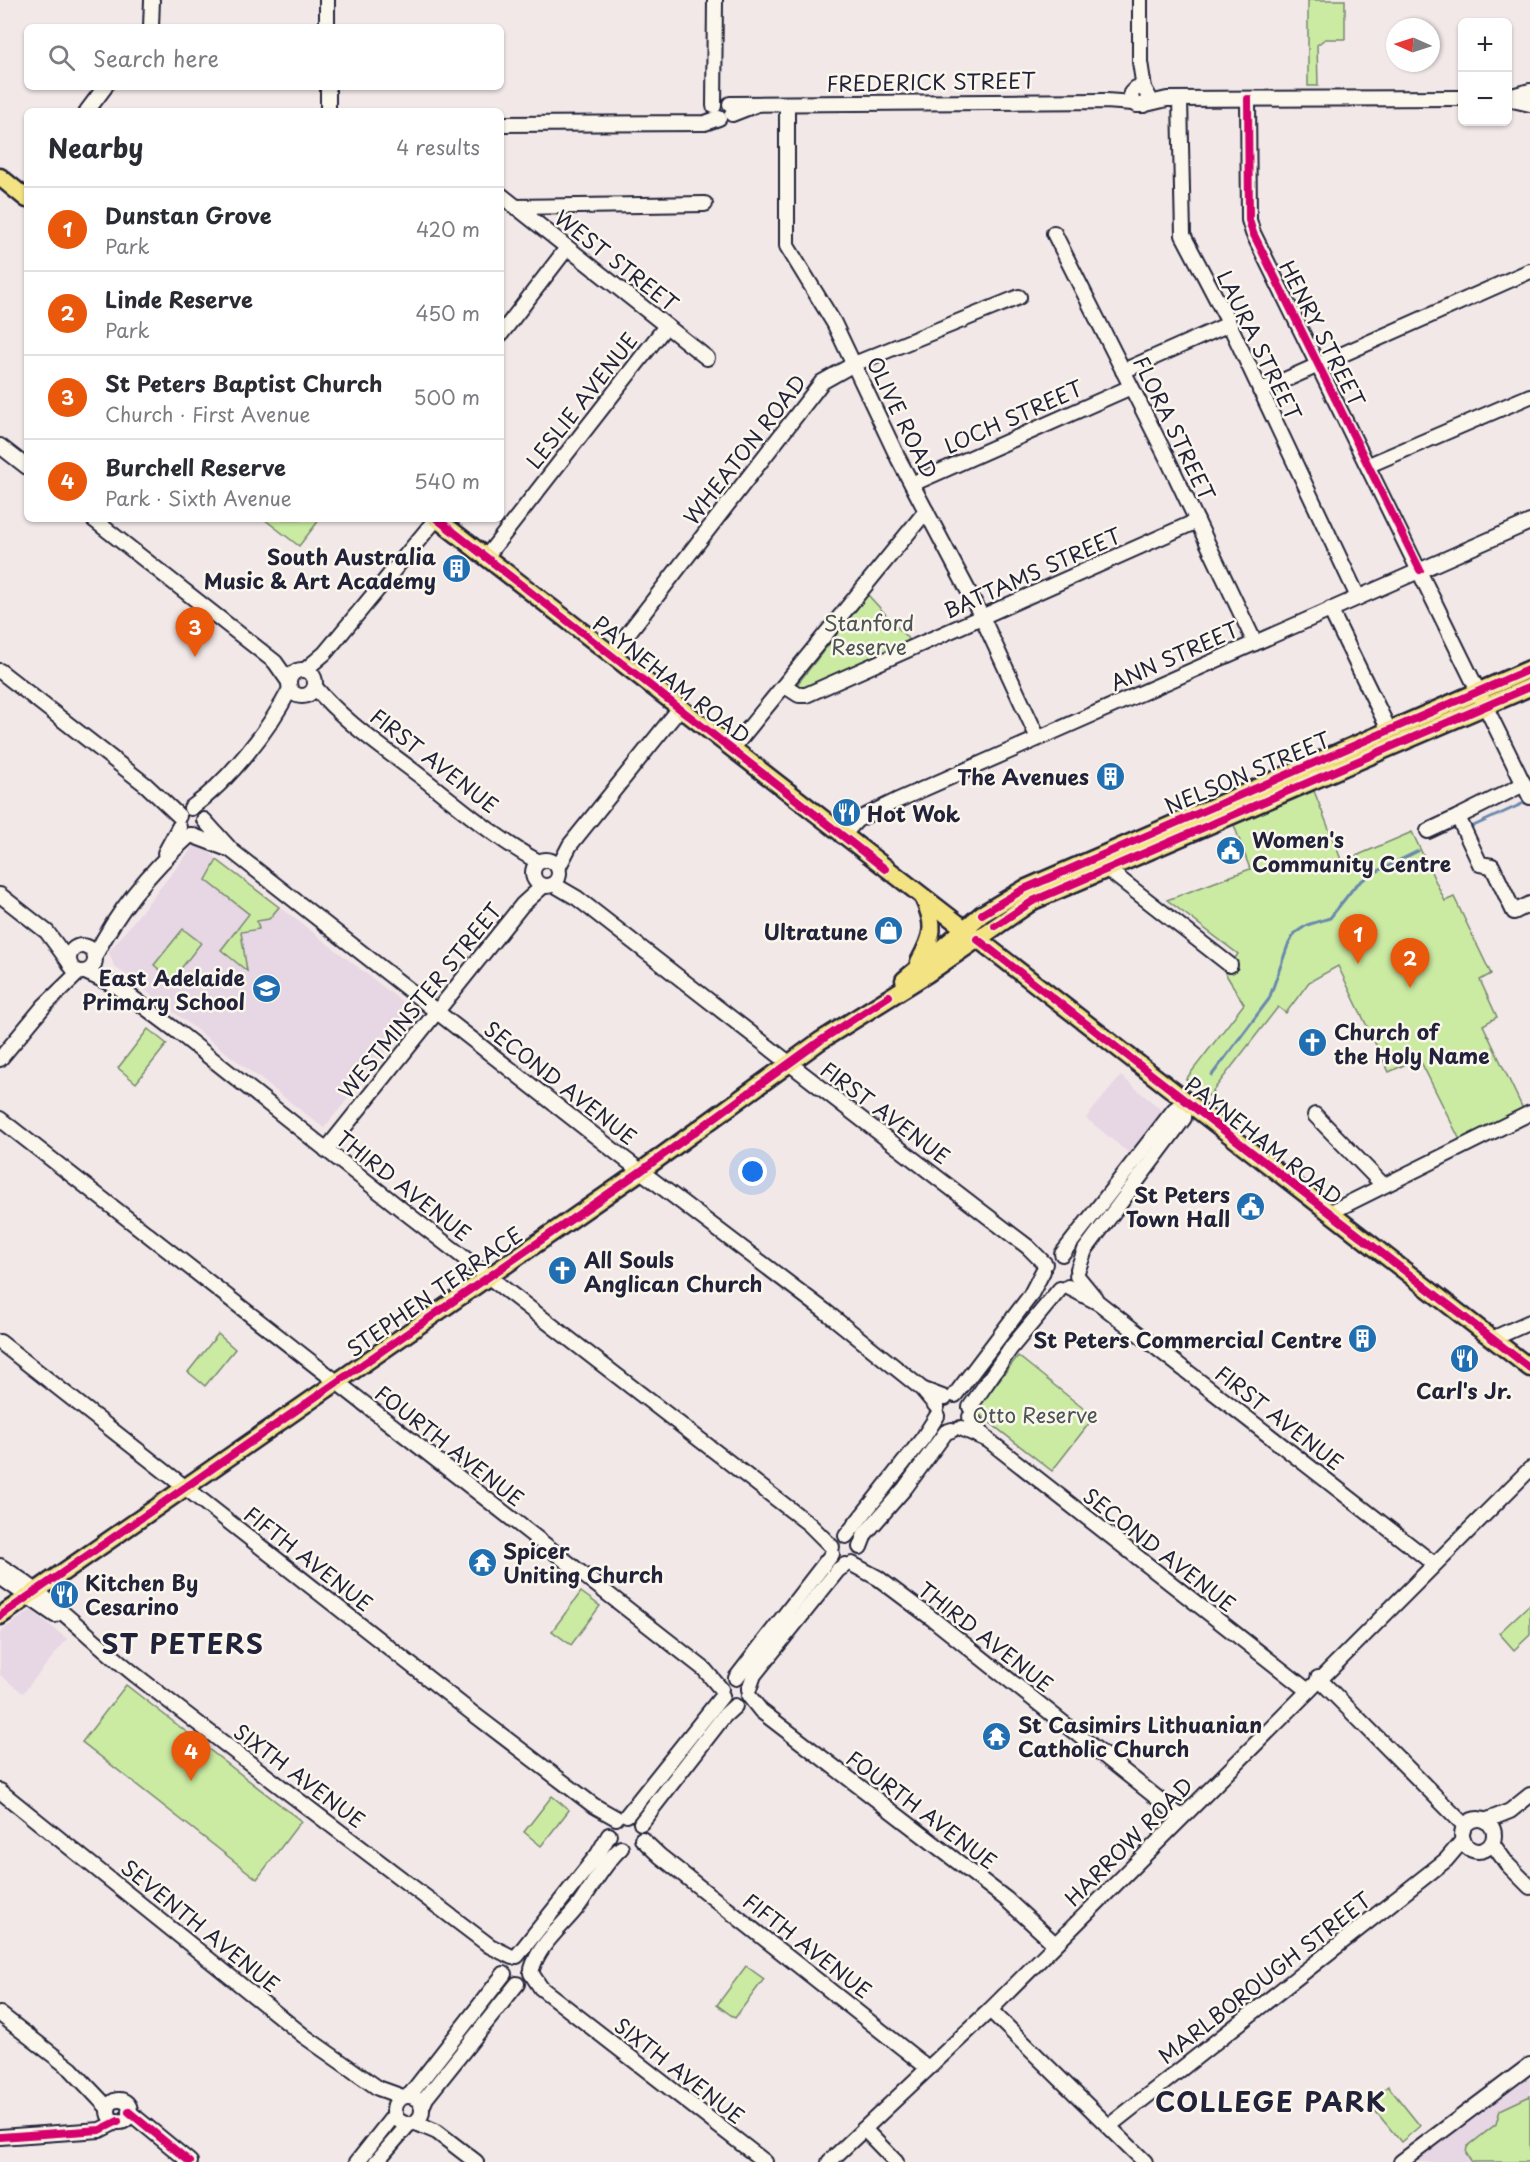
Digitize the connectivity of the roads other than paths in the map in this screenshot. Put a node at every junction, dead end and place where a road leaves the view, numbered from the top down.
1 (152, 0) edge
2 (327, 0) edge
3 (715, 0) edge
4 (1140, 0) edge
5 (151, 24) edge
6 (327, 24) edge
7 (103, 90) edge
8 (328, 90) edge
9 (1530, 91) edge
10 (1139, 95) junction
11 (1512, 97) edge
12 (1458, 98) edge
13 (1173, 99) junction
14 (1248, 99) junction
15 (1512, 99) edge
16 (1530, 103) edge
17 (787, 104) junction
18 (89, 108) edge
19 (328, 108) edge
20 (723, 109) junction
21 (504, 124) edge
22 (0, 177) edge
23 (24, 193) edge
24 (504, 198) edge
25 (705, 204) dead end
26 (515, 207) junction
27 (1054, 234) dead end
28 (567, 248) junction
29 (1530, 271) edge
30 (1018, 297) dead end
31 (1229, 324) junction
32 (666, 326) junction
33 (504, 330) edge
34 (707, 358) dead end
35 (854, 364) junction
36 (1318, 364) junction
37 (1123, 370) junction
38 (1131, 387) junction
39 (1260, 391) junction
40 (1530, 396) edge
41 (0, 446) edge
42 (24, 465) edge
43 (1369, 465) junction
44 (912, 484) junction
45 (926, 511) junction
46 (1197, 521) junction
47 (97, 522) edge
48 (434, 522) edge
49 (440, 522) edge
50 (1530, 522) edge
51 (486, 557) junction
52 (1420, 570) junction
53 (1358, 597) junction
54 (1330, 609) junction
55 (982, 617) junction
56 (1255, 642) junction
57 (612, 654) junction
58 (1530, 669) edge
59 (0, 671) edge
60 (302, 684) junction
61 (786, 686) junction
62 (1530, 687) edge
63 (1482, 699) junction
64 (680, 708) junction
65 (1393, 737) junction
66 (1038, 738) junction
67 (732, 749) junction
68 (1527, 790) edge
69 (214, 792) junction
70 (1458, 817) junction
71 (204, 819) junction
72 (186, 822) junction
73 (1428, 831) dead end
74 (842, 836) junction
75 (232, 851) junction
76 (1103, 863) junction
77 (546, 873) junction
78 (0, 896) edge
79 (922, 896) junction
80 (1530, 904) edge
81 (112, 922) junction
82 (47, 932) junction
83 (971, 934) junction
84 (82, 946) junction
85 (95, 957) junction
86 (1230, 965) dead end
87 (76, 967) junction
88 (915, 969) junction
89 (118, 987) junction
90 (889, 996) junction
91 (436, 1011) junction
92 (0, 1059) edge
93 (788, 1064) junction
94 (1185, 1102) junction
95 (1530, 1113) edge
96 (1315, 1115) dead end
97 (0, 1119) edge
98 (326, 1150) junction
99 (641, 1171) junction
100 (1383, 1185) junction
101 (1329, 1213) junction
102 (1050, 1262) junction
103 (487, 1276) junction
104 (1071, 1280) junction
105 (1530, 1322) edge
106 (1492, 1339) junction
107 (0, 1342) edge
108 (1530, 1368) edge
109 (335, 1382) junction
110 (943, 1404) junction
111 (963, 1421) junction
112 (1530, 1469) edge
113 (183, 1488) junction
114 (838, 1544) junction
115 (854, 1558) junction
116 (1434, 1564) junction
117 (0, 1566) edge
118 (0, 1577) edge
119 (31, 1593) junction
120 (0, 1616) edge
121 (1318, 1678) junction
122 (727, 1685) junction
123 (1307, 1690) junction
124 (744, 1699) junction
125 (0, 1791) edge
126 (1530, 1796) edge
127 (1510, 1811) junction
128 (1181, 1817) junction
129 (641, 1823) junction
130 (616, 1824) junction
131 (1471, 1831) junction
132 (1490, 1842) junction
133 (633, 1845) junction
134 (1530, 1887) edge
135 (1055, 1944) junction
136 (509, 1963) junction
137 (526, 1977) junction
138 (990, 2010) junction
139 (0, 2014) edge
140 (1530, 2065) edge
141 (928, 2068) junction
142 (400, 2103) junction
143 (117, 2113) junction
144 (417, 2117) junction
145 (1109, 2126) junction
146 (864, 2129) junction
147 (0, 2137) edge
148 (190, 2162) edge
149 (357, 2162) edge
150 (376, 2162) edge
151 (477, 2162) edge
152 (765, 2162) edge
153 (829, 2162) edge
154 (896, 2162) edge
155 (1144, 2162) edge
156 (1401, 2162) edge

1 - 5 street
2 - 6 street
3 - 20 street
4 - 10 street
7 - 18 street
8 - 19 street
9 - 11 street
9 - 16 street
10 - 13 street
10 - 17 street, FREDERICK STREET
12 - 14 street
13 - 14 street
13 - 31 street, LAURA STREET
14 - 36 street, HENRY STREET
15 - 16 street
17 - 20 street, FREDERICK STREET
17 - 35 street, OLIVE ROAD
20 - 21 street, FREDERICK STREET
22 - 23 main road
24 - 26 street, WEST STREET
25 - 26 street
26 - 28 street, WEST STREET
27 - 37 street, FLORA STREET
28 - 32 street, WEST STREET
28 - 33 street
29 - 36 street
30 - 35 street, WHEATON ROAD
31 - 37 street
31 - 39 street, LAURA STREET
32 - 34 street, WEST STREET
32 - 51 street, LESLIE AVENUE
35 - 44 street, OLIVE ROAD
35 - 57 street, WHEATON ROAD
36 - 39 street
36 - 43 street, HENRY STREET
37 - 38 street, FLORA STREET
38 - 44 street, LOCH STREET
38 - 46 street, FLORA STREET
39 - 53 street, LAURA STREET
40 - 43 street
41 - 42 street
43 - 52 street, HENRY STREET
44 - 45 street, OLIVE ROAD
45 - 55 street, OLIVE ROAD
45 - 61 street
46 - 55 street, BATTAMS STREET
46 - 56 street, FLORA STREET
47 - 60 street, FIRST AVENUE
48 - 60 street
49 - 51 main road, PAYNEHAM ROAD
50 - 52 street, ANN STREET
51 - 57 main road, PAYNEHAM ROAD
52 - 53 street, ANN STREET
52 - 63 street, HENRY STREET
53 - 54 street, ANN STREET
54 - 56 street, ANN STREET
54 - 65 street
55 - 61 street, BATTAMS STREET
55 - 66 street, OLIVE ROAD
56 - 66 street, ANN STREET
57 - 64 main road, PAYNEHAM ROAD
58 - 63 main road, NELSON STREET
59 - 72 street, SECOND AVENUE
60 - 69 street
60 - 77 street, FIRST AVENUE
61 - 67 street
62 - 63 main road, NELSON STREET
63 - 65 main road, NELSON STREET
63 - 68 street, HENRY STREET
64 - 67 main road, PAYNEHAM ROAD
64 - 77 street, WESTMINSTER STREET
65 - 76 main road, NELSON STREET
66 - 74 street, ANN STREET
67 - 74 main road, PAYNEHAM ROAD
68 - 70 street
69 - 71 street
69 - 72 street
70 - 73 street
70 - 80 street
71 - 72 street, SECOND AVENUE
71 - 72 street
71 - 75 street, SECOND AVENUE
72 - 75 street, SECOND AVENUE
72 - 81 street
74 - 79 main road, PAYNEHAM ROAD
75 - 91 street, SECOND AVENUE
76 - 83 main road, NELSON STREET
76 - 86 street
77 - 91 street, WESTMINSTER STREET
77 - 93 street, FIRST AVENUE
78 - 82 street, THIRD AVENUE
79 - 83 main road, PAYNEHAM ROAD
79 - 88 main road
81 - 84 street
81 - 85 street
82 - 84 street, THIRD AVENUE
82 - 87 street, THIRD AVENUE
83 - 88 main road, STEPHEN TERRACE
83 - 90 main road, STEPHEN TERRACE
83 - 94 main road, PAYNEHAM ROAD
84 - 85 street
84 - 87 street
85 - 87 street
85 - 89 street, THIRD AVENUE
87 - 89 street, THIRD AVENUE
87 - 92 street
88 - 90 main road, STEPHEN TERRACE
89 - 98 street, THIRD AVENUE
90 - 93 main road, STEPHEN TERRACE
91 - 98 street, WESTMINSTER STREET
91 - 99 street, SECOND AVENUE
93 - 99 main road, STEPHEN TERRACE
93 - 102 street, FIRST AVENUE
94 - 101 main road, PAYNEHAM ROAD
94 - 102 street
94 - 104 street
95 - 100 street
96 - 100 street
97 - 109 street, FOURTH AVENUE
98 - 103 street, THIRD AVENUE
99 - 103 main road, STEPHEN TERRACE
99 - 110 street, SECOND AVENUE
100 - 101 street
101 - 106 main road, PAYNEHAM ROAD
102 - 104 street
102 - 104 street
102 - 110 street
103 - 109 main road, STEPHEN TERRACE
103 - 114 street, THIRD AVENUE
104 - 111 street
104 - 116 street, FIRST AVENUE
105 - 106 street
106 - 108 main road, PAYNEHAM ROAD
107 - 113 street, FIFTH AVENUE
109 - 113 main road, STEPHEN TERRACE
109 - 122 street, FOURTH AVENUE
110 - 111 street
110 - 111 street
110 - 114 street
111 - 115 street
111 - 123 street, SECOND AVENUE
112 - 116 street, HARROW ROAD
113 - 119 main road, STEPHEN TERRACE
113 - 130 street, FIFTH AVENUE
114 - 115 street
114 - 115 street
114 - 122 street
115 - 124 street
115 - 128 street, THIRD AVENUE
116 - 121 street, HARROW ROAD
117 - 119 street, SIXTH AVENUE
118 - 119 street, SIXTH AVENUE
119 - 120 main road, STEPHEN TERRACE
119 - 136 street, SIXTH AVENUE
121 - 123 street, HARROW ROAD
121 - 131 street
122 - 124 street
122 - 124 street
122 - 130 street
123 - 128 street, HARROW ROAD
124 - 129 street
124 - 135 street, FOURTH AVENUE
125 - 142 street, SEVENTH AVENUE
126 - 127 street, MARLBOROUGH STREET
127 - 131 street, MARLBOROUGH STREET
127 - 132 street, MARLBOROUGH STREET
128 - 135 street, HARROW ROAD
129 - 130 street
129 - 133 street
130 - 133 street, FIFTH AVENUE
130 - 136 street
131 - 132 street
131 - 132 street
131 - 145 street, MARLBOROUGH STREET
132 - 134 street
133 - 137 street
133 - 141 street, FIFTH AVENUE
135 - 138 street, HARROW ROAD
136 - 137 street
136 - 137 street
136 - 142 street
137 - 144 street
137 - 152 street, SIXTH AVENUE
138 - 141 street, HARROW ROAD
138 - 145 street
139 - 143 street
140 - 156 street
141 - 146 street, HARROW ROAD
142 - 144 street
142 - 144 street
142 - 149 street
143 - 147 street
143 - 148 street
144 - 150 street
144 - 151 street
145 - 155 street
146 - 153 street, HARROW ROAD
146 - 154 street

